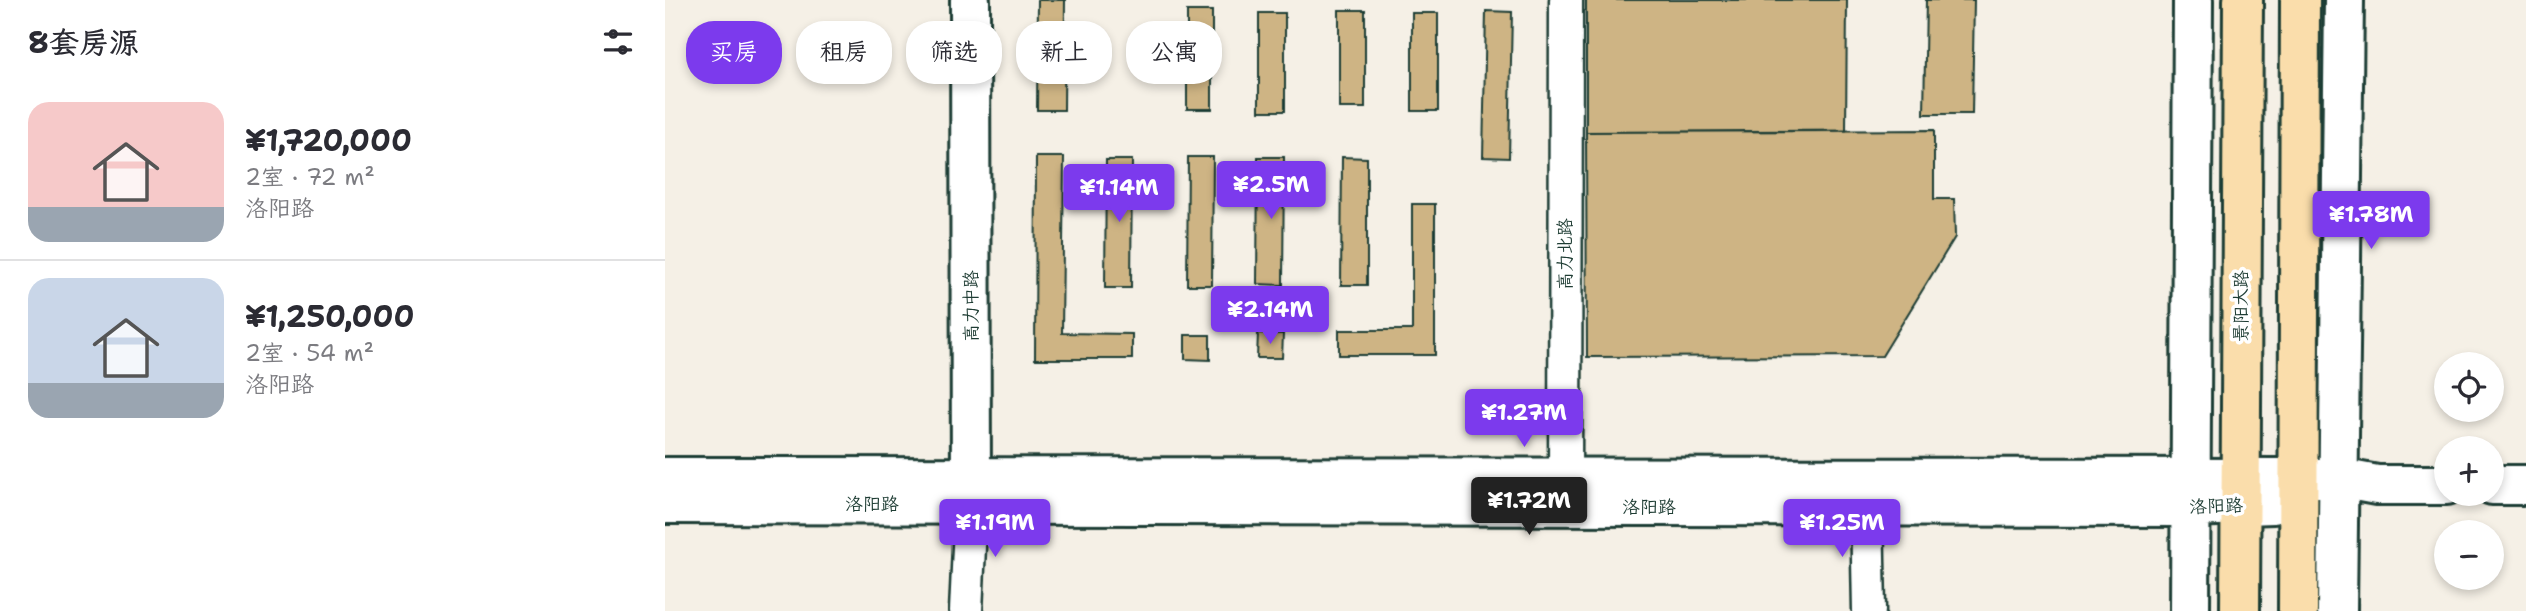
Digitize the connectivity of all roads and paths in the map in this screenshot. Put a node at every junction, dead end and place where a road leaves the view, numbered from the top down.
1 (970, 0) edge
2 (1566, 0) edge
3 (2193, 0) edge
4 (2243, 0) edge
5 (2300, 0) edge
6 (2344, 0) edge
7 (665, 477) edge
8 (2434, 485) edge
9 (2504, 485) edge
10 (2526, 485) edge
11 (2339, 490) junction
12 (971, 491) junction
13 (2298, 491) junction
14 (2241, 492) junction
15 (1565, 493) junction
16 (2190, 493) junction
17 (665, 504) edge
18 (1867, 506) junction
19 (965, 611) edge
20 (1870, 611) edge
21 (2190, 611) edge
22 (2240, 611) edge
23 (2298, 611) edge
24 (2337, 611) edge

1 - 12 street, 高力中路
2 - 15 street, 高力北路
3 - 16 street
4 - 14 main road, 景阳大路
5 - 13 main road
6 - 11 street
7 - 12 street, 洛阳路
8 - 11 street, 洛阳路
9 - 10 street
11 - 13 street, 洛阳路
11 - 24 street
12 - 15 street, 洛阳路
12 - 17 street, 洛阳路
12 - 19 street, 高力中路
13 - 14 street, 洛阳路
13 - 23 main road
14 - 16 street, 洛阳路
14 - 22 main road, 景阳大路
15 - 16 street, 洛阳路
15 - 18 street, 洛阳路
16 - 18 street, 洛阳路
16 - 21 street
18 - 20 street

